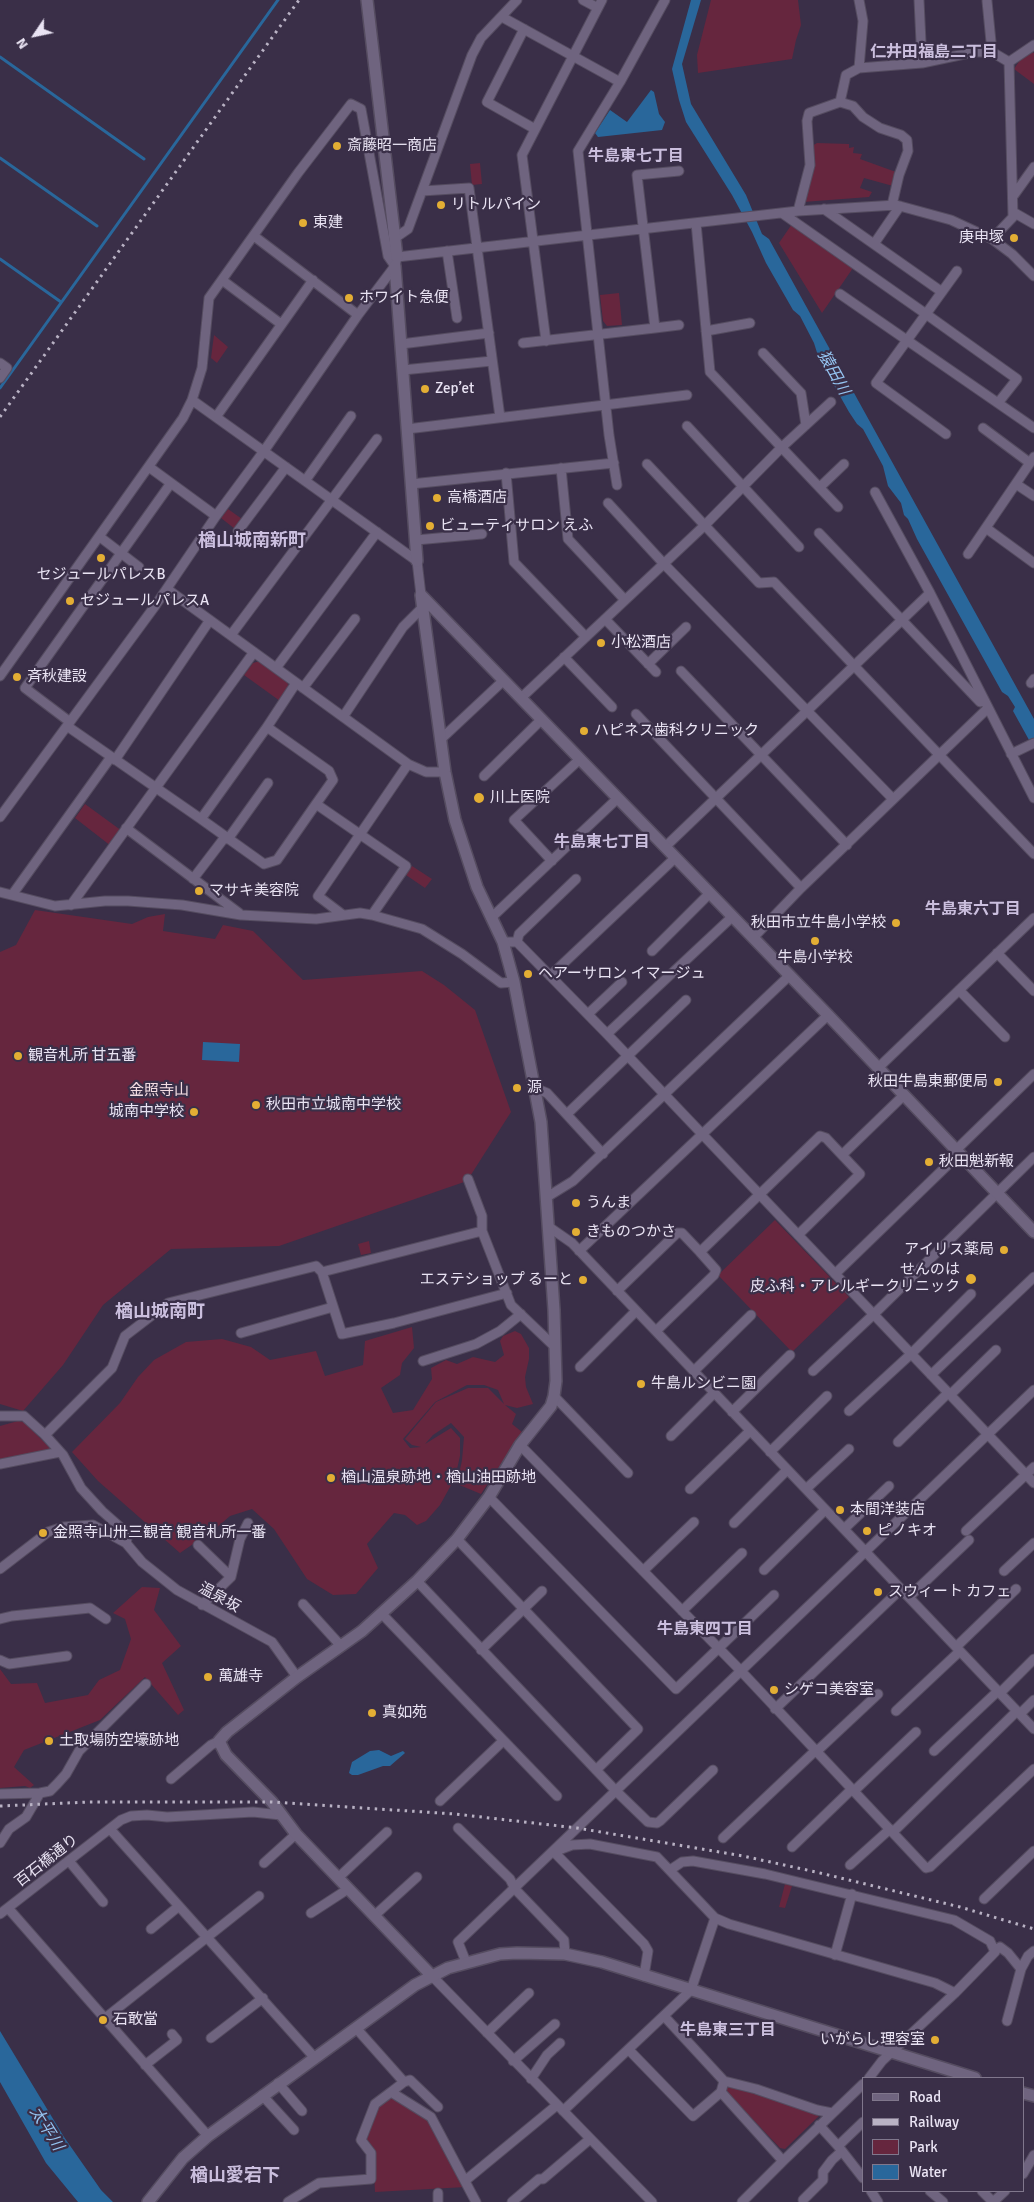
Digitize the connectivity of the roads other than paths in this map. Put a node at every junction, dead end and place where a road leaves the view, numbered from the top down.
1 (368, 0) edge
2 (517, 0) edge
3 (583, 0) edge
4 (664, 0) edge
5 (859, 0) edge
6 (918, 0) edge
7 (986, 1) dead end
8 (600, 4) edge
9 (502, 17) junction
10 (524, 29) junction
11 (1034, 45) edge
12 (992, 52) junction
13 (573, 56) junction
14 (1009, 62) junction
15 (922, 63) junction
16 (859, 68) junction
17 (620, 82) junction
18 (840, 102) junction
19 (536, 129) junction
20 (1034, 167) edge
21 (679, 171) dead end
22 (422, 191) junction
23 (1014, 195) junction
24 (896, 205) junction
25 (824, 209) junction
26 (798, 211) junction
27 (1013, 212) junction
28 (782, 213) junction
29 (696, 223) junction
30 (1034, 224) edge
31 (644, 229) junction
32 (254, 236) junction
33 (588, 236) junction
34 (396, 238) junction
35 (534, 240) junction
36 (992, 240) junction
37 (874, 244) junction
38 (478, 248) junction
39 (448, 251) junction
40 (396, 261) junction
41 (957, 271) dead end
42 (1034, 276) edge
43 (222, 280) junction
44 (313, 280) junction
45 (942, 292) junction
46 (840, 294) dead end
47 (926, 314) junction
48 (358, 315) junction
49 (457, 318) dead end
50 (750, 323) dead end
51 (281, 324) junction
52 (679, 325) dead end
53 (655, 328) junction
54 (706, 331) junction
55 (489, 333) junction
56 (599, 336) junction
57 (908, 339) junction
58 (546, 341) junction
59 (523, 343) dead end
60 (401, 344) junction
61 (763, 354) dead end
62 (492, 362) junction
63 (0, 363) edge
64 (403, 370) junction
65 (0, 378) edge
66 (687, 395) dead end
67 (192, 400) junction
68 (831, 402) dead end
69 (998, 403) junction
70 (606, 405) junction
71 (351, 416) dead end
72 (216, 417) junction
73 (500, 417) junction
74 (806, 425) junction
75 (687, 426) dead end
76 (982, 428) dead end
77 (1034, 428) edge
78 (407, 429) junction
79 (946, 434) dead end
80 (377, 439) dead end
81 (782, 447) junction
82 (264, 451) junction
83 (1032, 460) edge
84 (614, 463) junction
85 (648, 464) dead end
86 (844, 464) dead end
87 (150, 467) junction
88 (286, 467) junction
89 (561, 468) junction
90 (506, 473) junction
91 (305, 481) junction
92 (171, 483) junction
93 (411, 484) junction
94 (1016, 484) junction
95 (617, 485) dead end
96 (743, 486) junction
97 (820, 487) junction
98 (875, 492) dead end
99 (1034, 496) edge
100 (332, 500) junction
101 (608, 503) dead end
102 (838, 507) dead end
103 (216, 516) junction
104 (705, 525) junction
105 (986, 528) junction
106 (238, 531) dead end
107 (377, 532) junction
108 (820, 533) dead end
109 (482, 534) dead end
110 (100, 537) junction
111 (416, 540) junction
112 (799, 547) dead end
113 (121, 554) junction
114 (968, 554) dead end
115 (417, 561) junction
116 (1034, 563) edge
117 (664, 564) junction
118 (139, 567) dead end
119 (167, 589) junction
120 (930, 593) junction
121 (420, 595) junction
122 (625, 600) junction
123 (422, 608) junction
124 (355, 619) dead end
125 (605, 619) junction
126 (210, 620) junction
127 (901, 620) junction
128 (686, 627) dead end
129 (231, 635) junction
130 (586, 637) junction
131 (254, 652) junction
132 (564, 657) junction
133 (648, 664) junction
134 (853, 667) junction
135 (276, 668) junction
136 (681, 671) dead end
137 (656, 672) dead end
138 (0, 676) edge
139 (504, 680) junction
140 (300, 685) junction
141 (521, 698) junction
142 (612, 707) dead end
143 (987, 709) junction
144 (807, 711) junction
145 (636, 714) dead end
146 (343, 717) junction
147 (542, 719) junction
148 (68, 724) junction
149 (267, 726) junction
150 (440, 740) junction
151 (1034, 743) edge
152 (940, 754) junction
153 (1011, 754) junction
154 (761, 755) junction
155 (113, 759) junction
156 (580, 759) junction
157 (408, 764) junction
158 (445, 772) junction
159 (484, 776) dead end
160 (268, 783) dead end
161 (156, 788) junction
162 (716, 797) junction
163 (618, 798) junction
164 (1034, 798) edge
165 (892, 799) junction
166 (316, 804) junction
167 (0, 817) edge
168 (201, 819) junction
169 (126, 828) junction
170 (362, 834) junction
171 (227, 838) junction
172 (847, 845) junction
173 (665, 847) junction
174 (1034, 854) edge
175 (675, 858) junction
176 (552, 860) junction
177 (193, 879) junction
178 (576, 879) dead end
179 (801, 888) junction
180 (0, 892) edge
181 (710, 893) junction
182 (12, 896) junction
183 (71, 905) junction
184 (241, 915) junction
185 (343, 915) junction
186 (372, 915) junction
187 (732, 917) junction
188 (491, 918) junction
189 (1034, 918) edge
190 (753, 938) junction
191 (503, 942) junction
192 (517, 942) junction
193 (652, 951) dead end
194 (997, 953) junction
195 (550, 976) junction
196 (789, 976) junction
197 (514, 982) junction
198 (622, 982) dead end
199 (959, 990) junction
200 (1034, 991) edge
201 (686, 1000) dead end
202 (588, 1014) junction
203 (828, 1016) junction
204 (607, 1034) junction
205 (1005, 1038) dead end
206 (628, 1056) junction
207 (878, 1068) junction
208 (1034, 1074) edge
209 (535, 1088) junction
210 (665, 1095) junction
211 (904, 1095) junction
212 (566, 1114) junction
213 (703, 1135) junction
214 (958, 1152) junction
215 (603, 1154) junction
216 (842, 1155) junction
217 (1034, 1156) edge
218 (468, 1180) dead end
219 (997, 1194) junction
220 (760, 1195) junction
221 (547, 1197) junction
222 (549, 1227) junction
223 (482, 1231) junction
224 (1034, 1232) edge
225 (798, 1235) junction
226 (579, 1251) junction
227 (700, 1252) junction
228 (322, 1272) junction
229 (835, 1274) junction
230 (1034, 1277) edge
231 (617, 1291) junction
232 (507, 1293) junction
233 (971, 1294) dead end
234 (333, 1307) junction
235 (636, 1311) junction
236 (521, 1314) junction
237 (873, 1315) junction
238 (751, 1316) dead end
239 (656, 1331) junction
240 (241, 1333) dead end
241 (554, 1346) junction
242 (996, 1350) dead end
243 (911, 1354) junction
244 (790, 1355) dead end
245 (423, 1361) dead end
246 (580, 1367) dead end
247 (694, 1371) junction
248 (814, 1371) dead end
249 (931, 1375) junction
250 (1034, 1390) edge
251 (714, 1393) junction
252 (949, 1394) junction
253 (554, 1396) junction
254 (827, 1396) dead end
255 (849, 1411) dead end
256 (732, 1412) junction
257 (0, 1416) edge
258 (750, 1431) junction
259 (986, 1434) junction
260 (45, 1435) junction
261 (671, 1436) dead end
262 (898, 1442) dead end
263 (520, 1445) junction
264 (849, 1449) dead end
265 (60, 1452) junction
266 (770, 1452) junction
267 (0, 1464) edge
268 (1034, 1467) edge
269 (787, 1470) junction
270 (628, 1473) dead end
271 (1026, 1474) junction
272 (1034, 1482) edge
273 (889, 1486) dead end
274 (690, 1489) dead end
275 (806, 1489) junction
276 (489, 1496) junction
277 (825, 1510) junction
278 (694, 1522) dead end
279 (248, 1523) dead end
280 (734, 1523) dead end
281 (844, 1530) junction
282 (457, 1539) junction
283 (1034, 1542) edge
284 (126, 1543) junction
285 (198, 1545) dead end
286 (865, 1551) junction
287 (742, 1553) dead end
288 (0, 1569) edge
289 (643, 1570) junction
290 (764, 1570) dead end
291 (1004, 1571) dead end
292 (231, 1577) junction
293 (417, 1581) junction
294 (901, 1589) junction
295 (1016, 1589) dead end
296 (542, 1591) dead end
297 (774, 1595) dead end
298 (909, 1597) junction
299 (202, 1604) junction
300 (303, 1604) dead end
301 (524, 1609) junction
302 (682, 1611) junction
303 (382, 1614) junction
304 (0, 1619) edge
305 (106, 1619) dead end
306 (341, 1646) junction
307 (718, 1649) junction
308 (958, 1649) junction
309 (481, 1650) junction
310 (68, 1656) dead end
311 (1034, 1659) edge
312 (0, 1660) edge
313 (740, 1671) junction
314 (297, 1677) junction
315 (146, 1684) dead end
316 (999, 1692) junction
317 (878, 1694) dead end
318 (1034, 1700) edge
319 (775, 1709) junction
320 (896, 1711) dead end
321 (1018, 1712) junction
322 (1034, 1729) edge
323 (916, 1732) dead end
324 (219, 1741) junction
325 (504, 1741) junction
326 (934, 1751) dead end
327 (816, 1752) junction
328 (596, 1770) junction
329 (713, 1770) dead end
330 (1034, 1770) edge
331 (171, 1779) dead end
332 (853, 1790) junction
333 (616, 1791) junction
334 (40, 1793) junction
335 (0, 1794) edge
336 (556, 1796) dead end
337 (440, 1801) dead end
338 (281, 1815) junction
339 (458, 1828) dead end
340 (110, 1829) junction
341 (891, 1831) junction
342 (387, 1832) dead end
343 (296, 1834) junction
344 (723, 1838) dead end
345 (0, 1843) edge
346 (792, 1847) dead end
347 (1034, 1851) edge
348 (554, 1852) junction
349 (69, 1861) junction
350 (264, 1863) dead end
351 (850, 1865) dead end
352 (670, 1870) junction
353 (417, 1877) dead end
354 (338, 1878) junction
355 (348, 1889) junction
356 (515, 1889) junction
357 (852, 1894) junction
358 (259, 1896) dead end
359 (984, 1899) dead end
360 (103, 1902) dead end
361 (179, 1906) junction
362 (8, 1908) junction
363 (311, 1913) dead end
364 (0, 1914) edge
365 (374, 1916) junction
366 (715, 1918) junction
367 (151, 1929) dead end
368 (206, 1937) junction
369 (996, 1950) junction
370 (1034, 1950) edge
371 (565, 1954) junction
372 (835, 1955) junction
373 (466, 1962) junction
374 (1021, 1969) junction
375 (432, 1976) junction
376 (644, 1976) junction
377 (691, 1990) junction
378 (529, 1992) dead end
379 (955, 1993) junction
380 (263, 1998) junction
381 (664, 2016) junction
382 (104, 2019) junction
383 (1007, 2021) dead end
384 (555, 2024) dead end
385 (356, 2028) junction
386 (487, 2033) junction
387 (172, 2034) dead end
388 (211, 2038) dead end
389 (560, 2043) dead end
390 (629, 2050) junction
391 (892, 2053) junction
392 (314, 2058) junction
393 (513, 2061) junction
394 (145, 2065) junction
395 (870, 2077) edge
396 (972, 2077) edge
397 (531, 2079) junction
398 (724, 2081) junction
399 (404, 2082) junction
400 (278, 2084) junction
401 (862, 2085) edge
402 (391, 2092) junction
403 (721, 2092) junction
404 (262, 2095) junction
405 (438, 2107) dead end
406 (560, 2108) junction
407 (302, 2111) dead end
408 (832, 2113) junction
409 (862, 2123) edge
410 (819, 2125) junction
411 (294, 2130) dead end
412 (208, 2136) junction
413 (590, 2139) junction
414 (840, 2149) junction
415 (1034, 2156) edge
416 (783, 2161) junction
417 (1024, 2172) edge
418 (862, 2177) edge
419 (466, 2180) junction
420 (931, 2192) edge
421 (983, 2192) edge
422 (1004, 2192) edge
423 (803, 2200) dead end
424 (148, 2202) edge
425 (288, 2202) edge
426 (476, 2202) edge
427 (512, 2202) edge
428 (652, 2202) edge
429 (742, 2202) edge
430 (943, 2202) edge
431 (993, 2202) edge

1 - 34 street
2 - 9 street
3 - 8 street
4 - 17 street
5 - 16 street
6 - 15 street
7 - 12 street
8 - 13 street
9 - 10 street
9 - 22 street
10 - 13 street
10 - 19 street
11 - 14 street
12 - 14 street
12 - 15 street
13 - 17 street
13 - 19 street
14 - 23 street
15 - 16 street
16 - 18 street
17 - 33 street
18 - 24 street
18 - 26 street
19 - 35 street
20 - 23 street
21 - 31 street
22 - 34 street
22 - 38 street
23 - 27 street
24 - 25 street
24 - 36 street
24 - 37 street
25 - 26 street
25 - 37 street
26 - 28 street
27 - 30 street
27 - 36 street
28 - 29 street
28 - 47 street
29 - 31 street
29 - 54 street
31 - 33 street
31 - 53 street
32 - 40 street
32 - 43 street
32 - 44 street
33 - 35 street
33 - 56 street
34 - 40 street
35 - 38 street
35 - 58 street
36 - 42 street
37 - 45 street
38 - 39 street
38 - 55 street
39 - 40 street
39 - 49 street
40 - 48 street
40 - 60 street
41 - 45 street
43 - 51 street
43 - 67 street
44 - 48 street
44 - 51 street
45 - 47 street
46 - 57 street
47 - 57 street
47 - 69 street
48 - 82 street
50 - 54 street
51 - 72 street
52 - 53 street
53 - 56 street
54 - 81 street
55 - 60 street
55 - 62 street
56 - 58 street
56 - 70 street
57 - 69 street
57 - 79 street
58 - 59 street
60 - 64 street
61 - 74 street
62 - 64 street
62 - 73 street
63 - 65 street
64 - 78 street
66 - 70 street
67 - 72 street
67 - 87 street
68 - 74 street
69 - 77 street
70 - 73 street
70 - 84 street
71 - 91 street
72 - 82 street
73 - 78 street
74 - 81 street
75 - 96 street
76 - 83 street
78 - 93 street
80 - 100 street
81 - 96 street
81 - 97 street
82 - 88 street
82 - 103 street
83 - 94 street
84 - 89 street
84 - 95 street
85 - 104 street
86 - 97 street
87 - 92 street
87 - 110 street
88 - 91 street
88 - 106 street
89 - 90 street
89 - 122 street
90 - 93 street
90 - 130 street
91 - 100 street
92 - 103 street
92 - 113 street
93 - 111 street
94 - 99 street
94 - 105 street
96 - 104 street
96 - 112 street
97 - 102 street
98 - 120 street
100 - 107 street
100 - 129 street
101 - 117 street
103 - 119 street
104 - 117 street
104 - 134 street
105 - 114 street
105 - 116 street
107 - 115 street
107 - 135 street
108 - 127 street
109 - 111 street
110 - 113 street
110 - 138 street
111 - 115 street
113 - 118 street
113 - 148 street
115 - 121 street
117 - 122 street
117 - 144 street
119 - 126 street
119 - 148 street
120 - 127 street
120 - 143 street
121 - 123 street
121 - 139 street
122 - 125 street
123 - 146 street
123 - 150 street
124 - 140 street
125 - 130 street
125 - 133 street
126 - 129 street
126 - 155 street
127 - 134 street
127 - 143 street
128 - 133 street
129 - 131 street
130 - 132 street
131 - 135 street
131 - 161 street
132 - 141 street
132 - 142 street
133 - 137 street
134 - 144 street
134 - 152 street
135 - 140 street
136 - 154 street
139 - 141 street
139 - 150 street
140 - 146 street
140 - 149 street
141 - 147 street
143 - 152 street
143 - 153 street
144 - 154 street
144 - 165 street
145 - 162 street
146 - 157 street
147 - 156 street
147 - 159 street
148 - 155 street
148 - 167 street
149 - 166 street
149 - 168 street
150 - 158 street
151 - 153 street
152 - 165 street
152 - 174 street
153 - 164 street
154 - 162 street
154 - 172 street
155 - 161 street
155 - 182 street
156 - 163 street
156 - 176 street
157 - 158 street
157 - 170 street
158 - 188 street
160 - 171 street
161 - 168 street
161 - 169 street
162 - 173 street
162 - 179 street
163 - 173 street
163 - 176 street
165 - 172 street
166 - 170 street
166 - 171 street
168 - 171 street
169 - 177 street
169 - 183 street
170 - 185 street
170 - 186 street
171 - 177 street
172 - 179 street
173 - 175 street
175 - 181 street
175 - 195 street
176 - 188 street
177 - 184 street
178 - 192 street
179 - 190 street
180 - 182 street
181 - 187 street
181 - 193 street
182 - 183 street
183 - 184 street
184 - 185 street
185 - 186 street
186 - 197 street
187 - 190 street
187 - 204 street
188 - 191 street
189 - 194 street
190 - 196 street
191 - 192 street
191 - 197 street
192 - 195 street
194 - 199 street
194 - 200 street
195 - 202 street
196 - 203 street
196 - 210 street
197 - 209 street
198 - 202 street
199 - 205 street
199 - 207 street
201 - 206 street
202 - 204 street
203 - 207 street
203 - 213 street
204 - 206 street
206 - 210 street
206 - 212 street
207 - 211 street
208 - 214 street
209 - 212 street
209 - 221 street
210 - 213 street
210 - 215 street
211 - 214 street
211 - 216 street
212 - 215 street
213 - 220 street
213 - 226 street
214 - 219 street
214 - 229 street
215 - 221 street
216 - 220 street
216 - 225 street
217 - 219 street
218 - 223 street
219 - 224 street
219 - 237 street
220 - 225 street
220 - 227 street
221 - 222 street
222 - 226 street
222 - 241 street
223 - 228 street
223 - 232 street
225 - 229 street
226 - 231 street
227 - 231 street
227 - 239 street
228 - 234 street
228 - 260 street
229 - 237 street
230 - 249 street
231 - 235 street
232 - 234 street
232 - 236 street
233 - 243 street
234 - 240 street
235 - 239 street
235 - 246 street
236 - 241 street
236 - 245 street
237 - 243 street
237 - 248 street
238 - 247 street
239 - 247 street
241 - 253 street
242 - 252 street
243 - 249 street
243 - 255 street
244 - 256 street
247 - 251 street
249 - 252 street
250 - 259 street
251 - 256 street
251 - 261 street
252 - 259 street
252 - 262 street
253 - 263 street
253 - 270 street
254 - 266 street
256 - 258 street
257 - 260 street
258 - 266 street
258 - 274 street
259 - 271 street
259 - 286 street
260 - 265 street
263 - 276 street
263 - 289 street
264 - 275 street
265 - 267 street
265 - 284 street
266 - 269 street
268 - 271 street
269 - 275 street
269 - 280 street
271 - 272 street
271 - 298 street
273 - 281 street
275 - 277 street
276 - 282 street
276 - 307 street
277 - 281 street
277 - 290 street
278 - 289 street
279 - 292 street
281 - 286 street
282 - 293 street
282 - 301 street
283 - 291 street
284 - 288 street
284 - 299 street, 温泉坂
285 - 292 street
286 - 294 street
286 - 313 street
287 - 302 street
289 - 302 street
292 - 299 street
293 - 303 street
293 - 309 street
294 - 298 street
294 - 319 street
295 - 308 street
296 - 301 street
297 - 307 street
298 - 308 street
299 - 314 street, 温泉坂
300 - 306 street
301 - 309 street
301 - 328 street
302 - 307 street
303 - 306 street
303 - 325 street
304 - 305 street
306 - 314 street
307 - 313 street
308 - 316 street
308 - 320 street
309 - 328 street
310 - 312 street
311 - 316 street
313 - 319 street
313 - 333 street
314 - 324 street
315 - 334 street
316 - 321 street
316 - 326 street
317 - 327 street
318 - 321 street
319 - 327 street
321 - 322 street
321 - 341 street
323 - 332 street
324 - 331 street
324 - 338 street
325 - 336 street
325 - 337 street
327 - 332 street
327 - 344 street
328 - 333 street
329 - 333 street
330 - 341 street
332 - 341 street
332 - 346 street
333 - 348 street
334 - 335 street
334 - 345 street
338 - 340 street, 百石橋通り
338 - 343 street
339 - 356 street
340 - 349 street, 百石橋通り
340 - 361 street
341 - 351 street
342 - 354 street
343 - 350 street
343 - 354 street
347 - 359 street
348 - 352 street
348 - 356 street
348 - 376 street
349 - 360 street
349 - 362 street, 百石橋通り
352 - 357 street
352 - 366 street
353 - 365 street
354 - 355 street
355 - 363 street
355 - 365 street
356 - 371 street
356 - 373 street
357 - 369 street
357 - 372 street
358 - 368 street
361 - 367 street
361 - 368 street
362 - 364 street, 百石橋通り
362 - 382 street
365 - 375 street
366 - 372 street
366 - 377 street
368 - 380 street
368 - 382 street
369 - 374 street
369 - 379 street
370 - 374 street
371 - 373 street
371 - 376 street
372 - 379 street
373 - 375 street
374 - 383 street
375 - 385 street
375 - 386 street
376 - 377 street
377 - 381 street
377 - 391 street
378 - 386 street
379 - 391 street
380 - 388 street
380 - 392 street
381 - 390 street
381 - 398 street
382 - 394 street
384 - 393 street
385 - 392 street
385 - 399 street
386 - 393 street
387 - 394 street
389 - 397 street
390 - 403 street
390 - 406 street
391 - 395 street
391 - 396 street
392 - 400 street
393 - 397 street
394 - 412 street
397 - 406 street
398 - 403 street
398 - 408 street
399 - 402 street
399 - 405 street
400 - 404 street
400 - 407 street
401 - 408 street
402 - 419 street
402 - 425 street
403 - 416 street
404 - 411 street
404 - 412 street
406 - 413 street
406 - 419 street
408 - 410 street
409 - 414 street
410 - 414 street
410 - 416 street
412 - 424 street
413 - 427 street
413 - 428 street
414 - 418 street
414 - 423 street
415 - 417 street
416 - 429 street
419 - 426 street
420 - 430 street
421 - 431 street
422 - 431 street

